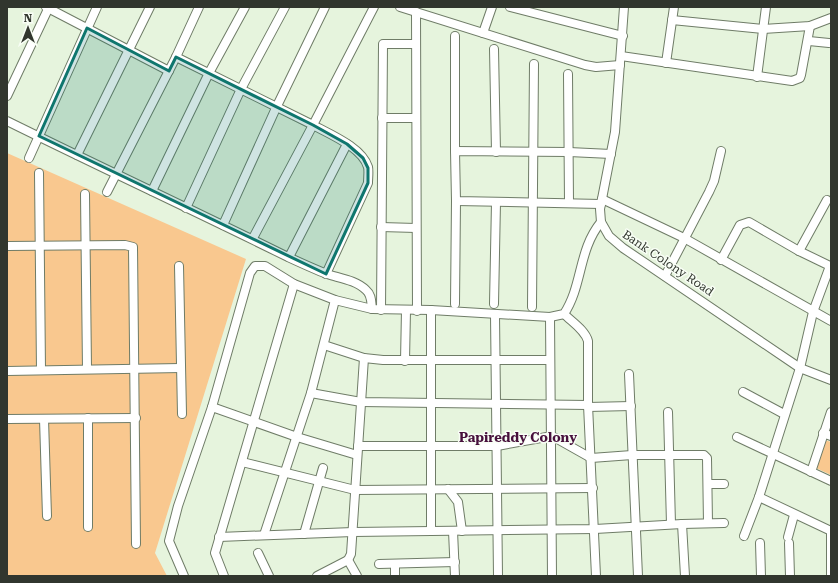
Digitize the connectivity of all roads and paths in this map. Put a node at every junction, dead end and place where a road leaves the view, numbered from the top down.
1 (97, 7) edge
2 (150, 7) edge
3 (199, 7) edge
4 (245, 7) edge
5 (285, 7) edge
6 (325, 7) edge
7 (374, 7) edge
8 (400, 7) edge
9 (492, 7) edge
10 (510, 7) edge
11 (624, 7) edge
12 (674, 7) edge
13 (766, 7) edge
14 (48, 8) edge
15 (416, 12) junction
16 (831, 18) edge
17 (672, 20) junction
18 (810, 26) junction
19 (86, 28) junction
20 (763, 29) junction
21 (483, 33) junction
22 (455, 36) dead end
23 (623, 36) junction
24 (809, 41) junction
25 (828, 43) dead end
26 (416, 44) junction
27 (494, 49) dead end
28 (129, 50) junction
29 (621, 56) junction
30 (176, 57) junction
31 (666, 63) junction
32 (534, 64) dead end
33 (620, 65) junction
34 (169, 71) junction
35 (209, 73) junction
36 (568, 74) dead end
37 (757, 77) junction
38 (241, 89) junction
39 (7, 96) edge
40 (276, 108) junction
41 (382, 118) junction
42 (416, 118) junction
43 (7, 121) edge
44 (313, 125) junction
45 (38, 136) junction
46 (347, 144) junction
47 (455, 151) junction
48 (721, 151) dead end
49 (496, 152) junction
50 (532, 152) junction
51 (569, 152) junction
52 (611, 154) junction
53 (76, 155) junction
54 (29, 158) dead end
55 (39, 173) dead end
56 (116, 174) junction
57 (152, 191) junction
58 (107, 192) dead end
59 (85, 194) dead end
60 (827, 200) dead end
61 (456, 201) junction
62 (496, 202) junction
63 (532, 202) junction
64 (601, 202) junction
65 (569, 203) junction
66 (186, 208) junction
67 (601, 222) junction
68 (223, 225) junction
69 (381, 227) junction
70 (416, 228) junction
71 (253, 238) junction
72 (684, 238) junction
73 (84, 245) junction
74 (7, 246) edge
75 (39, 246) junction
76 (799, 252) junction
77 (289, 257) junction
78 (721, 260) junction
79 (831, 265) edge
80 (179, 266) dead end
81 (326, 274) junction
82 (666, 276) junction
83 (294, 284) junction
84 (335, 300) junction
85 (455, 304) dead end
86 (494, 304) dead end
87 (532, 307) dead end
88 (372, 309) junction
89 (381, 310) junction
90 (406, 310) junction
91 (431, 310) junction
92 (417, 311) junction
93 (813, 312) junction
94 (495, 314) junction
95 (564, 314) junction
96 (550, 317) junction
97 (831, 321) edge
98 (324, 345) junction
99 (364, 358) junction
100 (405, 360) junction
101 (496, 360) junction
102 (550, 360) junction
103 (431, 361) junction
104 (135, 368) junction
105 (181, 368) junction
106 (800, 368) junction
107 (87, 369) junction
108 (41, 370) junction
109 (7, 371) edge
110 (629, 374) dead end
111 (831, 380) edge
112 (743, 392) dead end
113 (311, 393) junction
114 (361, 402) junction
115 (431, 402) junction
116 (496, 403) junction
117 (551, 404) junction
118 (212, 406) junction
119 (588, 406) junction
120 (630, 406) junction
121 (668, 412) dead end
122 (831, 412) edge
123 (182, 414) dead end
124 (784, 414) junction
125 (88, 418) junction
126 (136, 418) junction
127 (7, 419) edge
128 (44, 419) junction
129 (253, 420) junction
130 (827, 434) edge
131 (552, 436) junction
132 (297, 437) junction
133 (736, 437) dead end
134 (358, 446) junction
135 (431, 446) junction
136 (497, 446) junction
137 (772, 454) junction
138 (357, 455) junction
139 (632, 455) junction
140 (669, 455) junction
141 (591, 458) junction
142 (242, 462) junction
143 (323, 468) dead end
144 (285, 472) junction
145 (811, 472) junction
146 (319, 481) junction
147 (831, 481) edge
148 (708, 484) junction
149 (724, 484) dead end
150 (550, 488) junction
151 (593, 488) junction
152 (431, 489) junction
153 (448, 489) junction
154 (497, 489) junction
155 (355, 490) junction
156 (758, 497) junction
157 (794, 515) junction
158 (47, 516) dead end
159 (708, 523) junction
160 (724, 523) dead end
161 (671, 524) junction
162 (682, 524) junction
163 (635, 526) junction
164 (88, 527) dead end
165 (595, 529) junction
166 (498, 530) junction
167 (551, 530) junction
168 (431, 531) junction
169 (458, 531) junction
170 (831, 531) edge
171 (353, 532) junction
172 (304, 534) junction
173 (264, 535) junction
174 (744, 536) dead end
175 (219, 537) junction
176 (760, 543) dead end
177 (136, 544) dead end
178 (258, 553) dead end
179 (348, 560) junction
180 (455, 562) junction
181 (379, 564) dead end
182 (395, 564) junction
183 (184, 576) edge
184 (224, 576) edge
185 (269, 576) edge
186 (317, 576) edge
187 (357, 576) edge
188 (395, 576) edge
189 (455, 576) edge
190 (498, 576) edge
191 (552, 576) edge
192 (596, 576) edge
193 (638, 576) edge
194 (684, 576) edge
195 (761, 576) edge
196 (790, 576) edge
197 (831, 576) edge

1 - 19 street
2 - 28 street
3 - 30 street
4 - 35 street
5 - 38 street
6 - 40 street
7 - 44 street
8 - 15 street
9 - 21 street
10 - 23 street
11 - 23 street
12 - 17 street
13 - 20 street
14 - 19 street
14 - 39 street
15 - 21 street
15 - 26 street
16 - 18 street
17 - 20 street
17 - 31 street
18 - 20 street
18 - 24 street
19 - 28 street
19 - 45 street
20 - 37 street
21 - 33 street
22 - 47 street
23 - 29 street
24 - 25 street
24 - 37 street
26 - 41 street
26 - 42 street
27 - 49 street
28 - 34 street
28 - 53 street
29 - 31 street
29 - 33 street
30 - 34 street
30 - 35 street
31 - 37 street
32 - 50 street
33 - 52 street
34 - 56 street
35 - 38 street
35 - 57 street
36 - 51 street
38 - 40 street
38 - 66 street
40 - 44 street
40 - 68 street
41 - 42 street
41 - 69 street
42 - 70 street
43 - 45 street
44 - 46 street
44 - 71 street
45 - 53 street
45 - 54 street
46 - 77 street
46 - 81 street
47 - 49 street
47 - 61 street
48 - 72 street
49 - 50 street
50 - 51 street
50 - 63 street
51 - 52 street
51 - 65 street
52 - 64 street
53 - 56 street
55 - 75 street
56 - 57 street
56 - 58 street
57 - 66 street
59 - 73 street
60 - 76 street
61 - 62 street
61 - 85 street
62 - 63 street
62 - 86 street
63 - 65 street
63 - 87 street
64 - 65 street
64 - 67 street
64 - 72 street
66 - 68 street
67 - 82 street, Bank Colony Road
67 - 95 street
68 - 71 street
69 - 70 street
69 - 89 street
70 - 92 street
71 - 77 street
72 - 78 street
72 - 82 street
73 - 75 street
73 - 104 street
73 - 107 street
74 - 75 street
75 - 108 street
76 - 78 street
76 - 79 street
77 - 81 street
78 - 93 street
79 - 93 street
80 - 105 street
81 - 88 street
82 - 106 street, Bank Colony Road
83 - 84 street
83 - 118 street
83 - 129 street
84 - 88 street
84 - 98 street
88 - 89 street
89 - 90 street
90 - 92 street
90 - 100 street
91 - 92 street
91 - 94 street
91 - 103 street
93 - 97 street
93 - 106 street
94 - 96 street
94 - 101 street
95 - 96 street
95 - 119 street
96 - 102 street
98 - 99 street
98 - 113 street
99 - 100 street
99 - 114 street
100 - 103 street
101 - 102 street
101 - 103 street
101 - 116 street
102 - 117 street
103 - 115 street
104 - 105 street
104 - 107 street
104 - 126 street
105 - 123 street
106 - 111 street, Bank Colony Road
106 - 124 street
107 - 108 street
108 - 109 street
110 - 120 street
112 - 124 street
113 - 114 street
113 - 132 street
114 - 115 street
114 - 134 street
115 - 116 street
115 - 135 street
116 - 117 street
116 - 136 street
117 - 119 street
117 - 131 street
118 - 129 street
118 - 183 street
119 - 120 street
119 - 141 street
120 - 139 street
121 - 140 street
122 - 130 street
124 - 137 street
125 - 126 street
125 - 128 street
125 - 164 street
126 - 177 street
127 - 128 street
128 - 158 street
129 - 132 street
129 - 142 street
130 - 145 street
131 - 136 street
131 - 141 street
131 - 150 street
132 - 138 street
132 - 144 street
133 - 137 street
134 - 135 street
134 - 138 street
135 - 136 street
135 - 152 street
136 - 154 street
137 - 145 street
137 - 156 street
138 - 155 street
139 - 140 street
139 - 141 street
139 - 163 street
140 - 148 street
140 - 161 street
141 - 151 street
142 - 144 street
142 - 175 street
143 - 146 street
144 - 146 street
144 - 173 street
145 - 147 street
146 - 155 street
146 - 172 street
148 - 149 street
148 - 159 street
150 - 151 street
150 - 154 street
150 - 167 street
151 - 165 street
152 - 153 street
152 - 155 street
152 - 168 street
153 - 154 street
153 - 169 street
154 - 166 street
155 - 171 street
156 - 157 street
156 - 174 street
157 - 170 street
157 - 196 street
159 - 160 street
159 - 162 street
161 - 162 street
161 - 163 street
162 - 194 street
163 - 165 street
163 - 193 street
165 - 167 street
165 - 192 street
166 - 167 street
166 - 169 street
166 - 190 street
167 - 191 street
168 - 169 street
168 - 171 street
169 - 180 street
170 - 197 street
171 - 172 street
171 - 179 street
172 - 173 street
173 - 175 street
175 - 184 street
176 - 195 street
178 - 185 street
179 - 186 street
179 - 187 street
180 - 182 street
180 - 189 street
181 - 182 street
182 - 188 street

